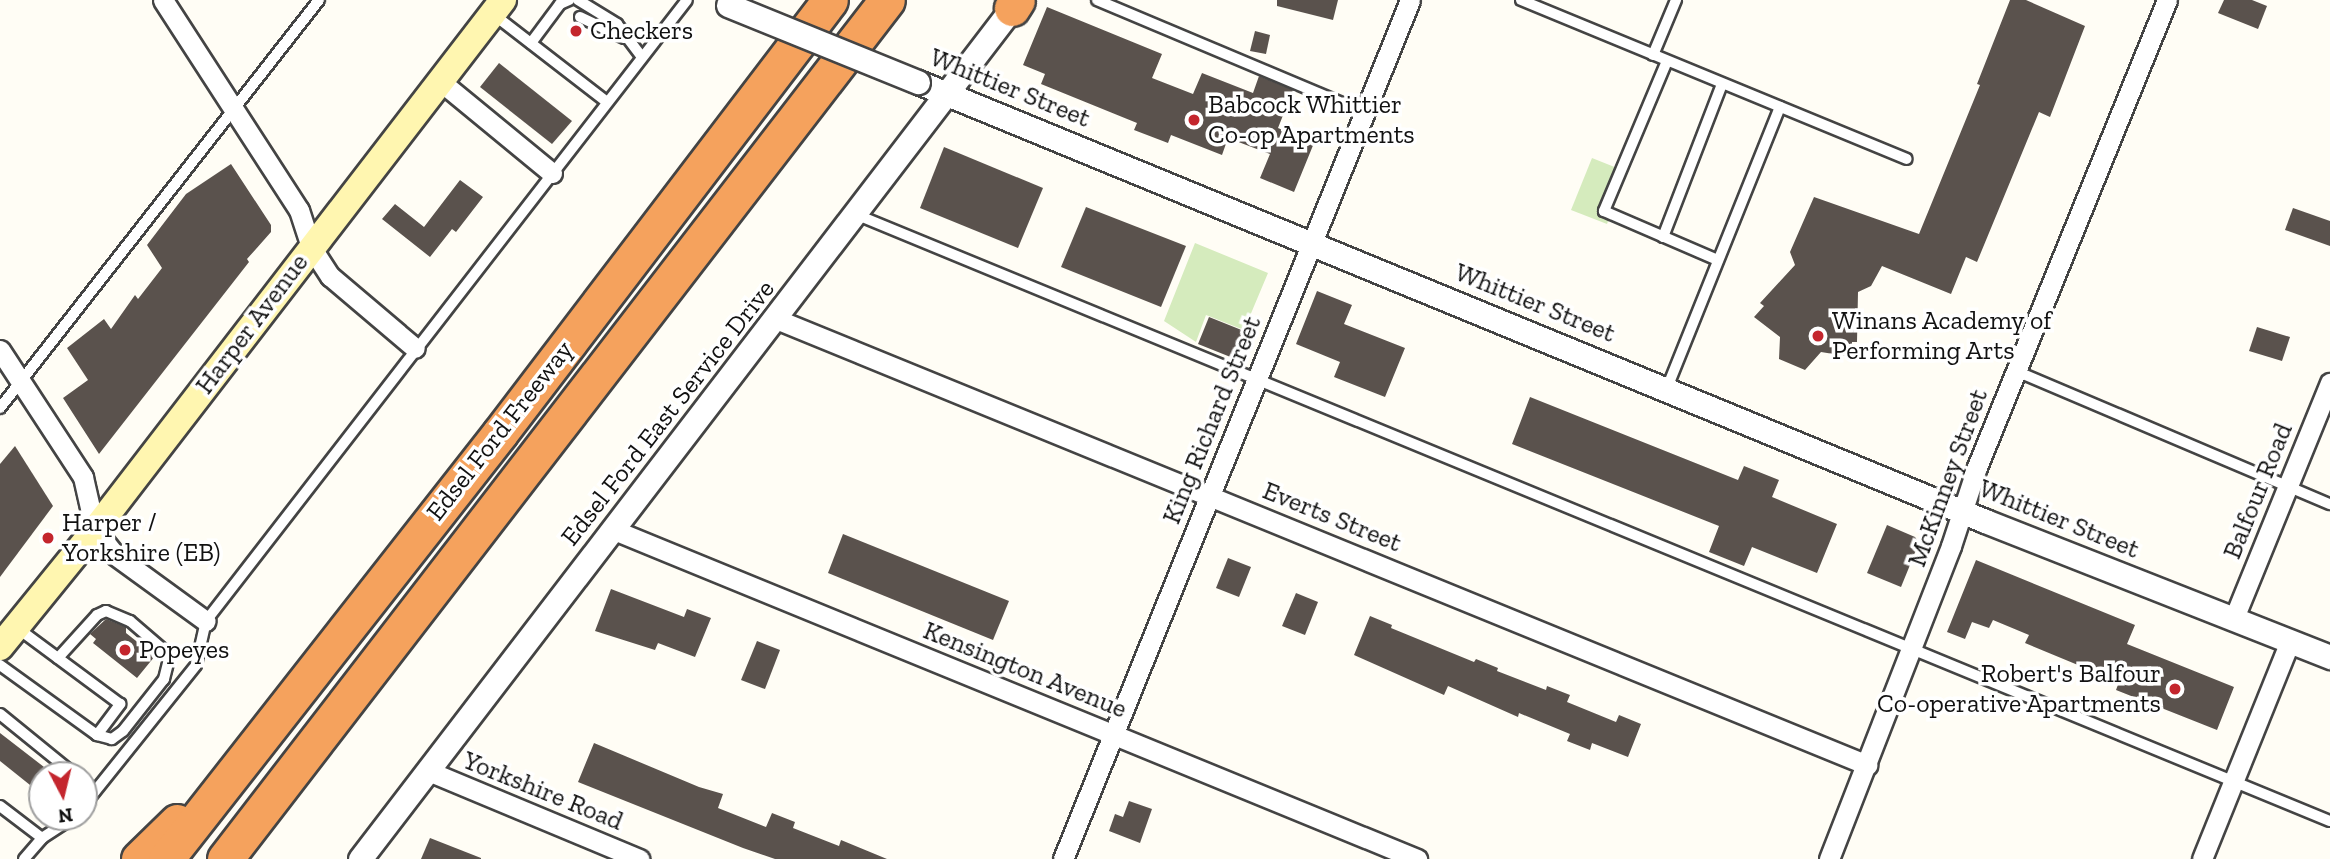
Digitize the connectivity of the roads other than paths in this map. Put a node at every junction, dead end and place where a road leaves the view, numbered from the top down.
1 (163, 0) edge
2 (319, 0) edge
3 (578, 0) edge
4 (687, 0) edge
5 (830, 0) edge
6 (887, 0) edge
7 (1097, 0) edge
8 (1409, 0) edge
9 (1521, 0) edge
10 (1675, 0) edge
11 (2168, 0) edge
12 (724, 2) edge
13 (1016, 3) edge
14 (568, 4) edge
15 (498, 7) edge
16 (580, 17) dead end
17 (624, 38) junction
18 (531, 43) junction
19 (1653, 55) junction
20 (642, 57) junction
21 (1667, 61) junction
22 (440, 81) junction
23 (1722, 83) junction
24 (947, 92) junction
25 (607, 102) junction
26 (1780, 107) junction
27 (234, 110) junction
28 (1364, 112) junction
29 (1908, 159) dead end
30 (552, 173) junction
31 (855, 214) junction
32 (1663, 237) junction
33 (1312, 241) junction
34 (311, 247) junction
35 (1718, 260) junction
36 (776, 319) junction
37 (415, 348) junction
38 (0, 350) edge
39 (2016, 371) junction
40 (1257, 378) junction
41 (21, 383) junction
42 (2330, 383) edge
43 (1667, 388) junction
44 (0, 408) edge
45 (2288, 487) junction
46 (1210, 496) junction
47 (2330, 504) edge
48 (1964, 511) junction
49 (94, 530) junction
50 (614, 530) junction
51 (2234, 618) junction
52 (206, 621) junction
53 (8, 637) edge
54 (2290, 640) junction
55 (1912, 647) junction
56 (2330, 657) edge
57 (58, 658) junction
58 (0, 665) edge
59 (0, 714) edge
60 (135, 715) junction
61 (148, 725) junction
62 (97, 735) junction
63 (1114, 735) junction
64 (256, 743) junction
65 (58, 761) edge
66 (1867, 765) junction
67 (428, 771) junction
68 (2233, 780) junction
69 (98, 787) edge
70 (0, 806) edge
71 (2330, 821) edge
72 (53, 831) edge
73 (42, 838) junction
74 (24, 859) edge
75 (139, 859) edge
76 (166, 859) edge
77 (225, 859) edge
78 (360, 859) edge
79 (639, 859) edge
80 (1063, 859) edge
81 (1417, 859) edge
82 (1829, 859) edge
83 (2202, 859) edge

1 - 27 street
2 - 27 lane
3 - 17 lane
4 - 20 lane
5 - 64 highway, Edsel Ford Freeway
6 - 77 highway, Edsel Ford Freeway
7 - 28 lane
8 - 28 street, King Richard Street
9 - 19 lane
10 - 19 lane
11 - 39 street, McKinney Street
12 - 24 street, Whittier Street, bridge
13 - 24 street, Edsel Ford East Service Drive
14 - 18 lane
15 - 18 lane
15 - 22 main road, Harper Avenue
16 - 17 lane
17 - 20 lane
18 - 25 lane
19 - 21 lane
20 - 25 lane
21 - 23 lane
21 - 32 lane
22 - 30 street
22 - 34 main road, Harper Avenue
23 - 26 lane
23 - 32 lane
24 - 31 street, Edsel Ford East Service Drive
24 - 33 street, Whittier Street
25 - 30 lane
26 - 29 lane
26 - 35 lane
27 - 34 street
27 - 41 lane
28 - 33 street, King Richard Street
30 - 37 lane
31 - 36 street, Edsel Ford East Service Drive
31 - 40 lane
32 - 35 lane
33 - 40 street, King Richard Street
33 - 43 street, Whittier Street
34 - 37 street
34 - 49 main road, Harper Avenue
35 - 43 lane
36 - 46 street, Everts Street
36 - 50 street, Edsel Ford East Service Drive
37 - 52 lane
38 - 41 street
39 - 45 lane
39 - 48 street, McKinney Street
40 - 46 street, King Richard Street
40 - 55 lane
41 - 44 lane
41 - 49 street
42 - 45 street, Balfour Road
43 - 48 street, Whittier Street
45 - 47 lane
45 - 51 street, Balfour Road
46 - 63 street, King Richard Street
46 - 66 street, Everts Street
48 - 51 street, Whittier Street
48 - 55 street, McKinney Street
49 - 52 street
49 - 53 main road, Harper Avenue
50 - 63 street, Kensington Avenue
50 - 67 street, Edsel Ford East Service Drive
51 - 54 street, Whittier Street
52 - 61 lane
53 - 57 lane
54 - 56 street, Whittier Street
54 - 68 street
55 - 66 street, McKinney Street
55 - 68 lane
57 - 60 lane
57 - 62 lane
58 - 62 lane
59 - 65 lane
60 - 61 lane
60 - 62 lane
61 - 69 lane
63 - 80 street, King Richard Street
63 - 81 street, Kensington Avenue
64 - 75 highway
64 - 76 highway, Edsel Ford Freeway
66 - 82 street, McKinney Street
67 - 78 street, Edsel Ford East Service Drive
67 - 79 street, Yorkshire Road
68 - 71 lane
68 - 83 street
70 - 73 lane
72 - 73 lane
73 - 74 lane

